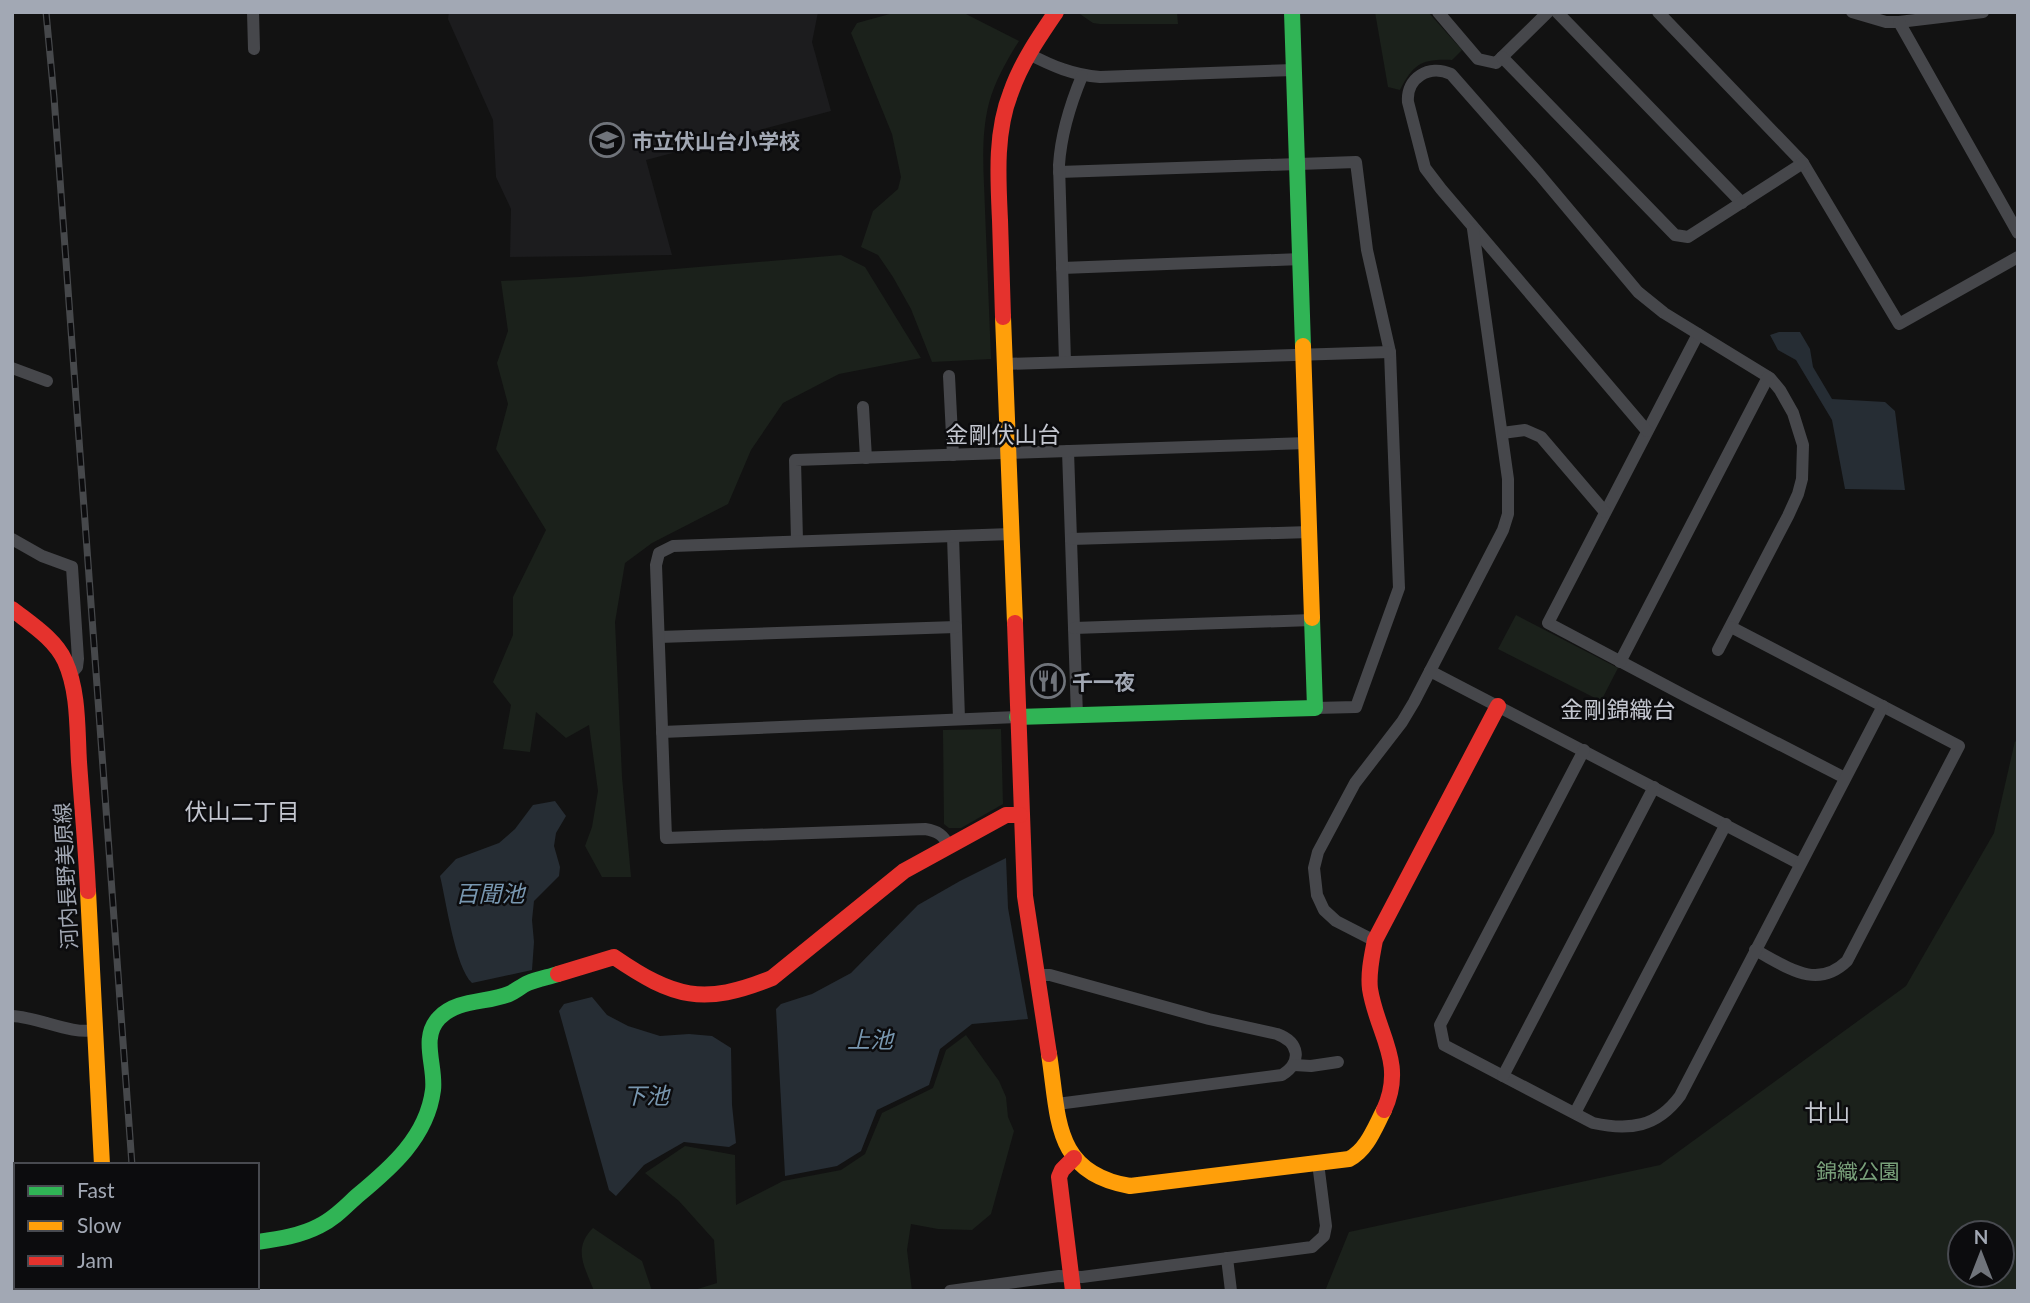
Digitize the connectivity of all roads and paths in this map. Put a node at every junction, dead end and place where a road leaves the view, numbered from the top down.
1 (253, 12) edge
2 (1056, 12) edge
3 (1292, 12) edge
4 (1438, 12) edge
5 (1548, 12) edge
6 (1557, 12) edge
7 (1658, 12) edge
8 (1852, 12) edge
9 (1983, 12) edge
10 (1899, 23) junction
11 (254, 49) dead end
12 (1029, 54) junction
13 (1502, 57) junction
14 (1294, 70) junction
15 (1082, 76) junction
16 (1803, 163) junction
17 (1297, 164) junction
18 (1059, 172) junction
19 (1742, 203) junction
20 (1473, 227) junction
21 (2018, 233) edge
22 (2018, 257) edge
23 (1301, 259) junction
24 (1503, 262) junction
25 (1062, 268) junction
26 (1481, 275) junction
27 (1698, 334) junction
28 (1390, 352) junction
29 (1304, 355) junction
30 (1065, 362) junction
31 (1005, 364) junction
32 (12, 368) edge
33 (949, 376) dead end
34 (1768, 377) junction
35 (47, 381) dead end
36 (863, 407) dead end
37 (1647, 431) junction
38 (1502, 433) junction
39 (1307, 443) junction
40 (1068, 451) junction
41 (1008, 453) junction
42 (953, 455) junction
43 (866, 458) junction
44 (1605, 512) junction
45 (1310, 532) junction
46 (1011, 534) junction
47 (953, 536) junction
48 (12, 539) edge
49 (1071, 539) junction
50 (797, 541) junction
51 (12, 609) edge
52 (1312, 620) junction
53 (956, 627) junction
54 (1731, 627) junction
55 (1074, 628) junction
56 (659, 637) junction
57 (1718, 650) dead end
58 (1620, 662) junction
59 (1430, 671) junction
60 (70, 675) junction
61 (1498, 706) junction
62 (1883, 706) junction
63 (1315, 708) junction
64 (1077, 716) junction
65 (1017, 718) junction
66 (959, 719) junction
67 (662, 732) junction
68 (1584, 750) junction
69 (1845, 778) junction
70 (1654, 787) junction
71 (1020, 815) junction
72 (1726, 824) junction
73 (950, 846) junction
74 (1800, 864) junction
75 (1376, 941) junction
76 (1755, 950) junction
77 (1037, 975) junction
78 (12, 1016) edge
79 (94, 1030) junction
80 (1338, 1062) dead end
81 (1294, 1065) junction
82 (1503, 1076) junction
83 (1057, 1104) junction
84 (1575, 1113) junction
85 (1074, 1158) junction
86 (102, 1163) edge
87 (1318, 1163) junction
88 (259, 1242) edge
89 (1227, 1258) junction
90 (1072, 1283) edge
91 (950, 1291) edge
92 (1231, 1291) edge

1 - 11 street
2 - 12 street
3 - 14 street
4 - 13 street
5 - 13 street
6 - 19 street
7 - 16 street
8 - 10 street
9 - 10 street
10 - 21 street
12 - 15 street
12 - 31 street
13 - 19 street
14 - 15 street
14 - 17 street
15 - 18 street
16 - 19 street
16 - 22 street
17 - 18 street
17 - 23 street
17 - 28 street
18 - 25 street
20 - 24 street
20 - 26 street
20 - 27 street
23 - 25 street
23 - 29 street
24 - 26 street
24 - 37 street
25 - 30 street
26 - 38 street
27 - 34 street
27 - 37 street
28 - 29 street
28 - 63 street
29 - 30 street
29 - 39 street
30 - 31 street
31 - 41 street
32 - 35 street
33 - 42 street
34 - 54 street
34 - 58 street
36 - 43 street
37 - 44 street
38 - 44 street
38 - 59 street
39 - 40 street
39 - 45 street
40 - 41 street
40 - 49 street
41 - 42 street
41 - 46 street
42 - 43 street
43 - 50 street
44 - 58 street
45 - 49 street
45 - 52 street
46 - 47 street
46 - 65 street
47 - 50 street
47 - 53 street
48 - 60 street
49 - 55 street
50 - 56 street
51 - 60 street, 河内長野美原線
52 - 55 street
52 - 63 street
53 - 56 street
53 - 66 street
54 - 57 street
54 - 62 street
55 - 64 street
56 - 67 street
58 - 69 street
59 - 61 street
59 - 75 street
60 - 79 street, 河内長野美原線
61 - 68 street
61 - 75 street
62 - 69 street
62 - 76 street
63 - 64 street
64 - 65 street
65 - 66 street
65 - 71 street
66 - 67 street
67 - 73 street
68 - 70 street
68 - 82 street
69 - 74 street
70 - 72 street
70 - 82 street
71 - 73 street
71 - 77 street
72 - 74 street
72 - 84 street
73 - 88 street
74 - 76 street
75 - 87 street
76 - 84 street
77 - 81 street
77 - 83 street
78 - 79 street
79 - 86 street, 河内長野美原線
80 - 81 street
81 - 83 street
82 - 84 street
83 - 85 street
85 - 87 street
85 - 90 street
87 - 89 street
89 - 90 street
89 - 92 street
90 - 91 street

